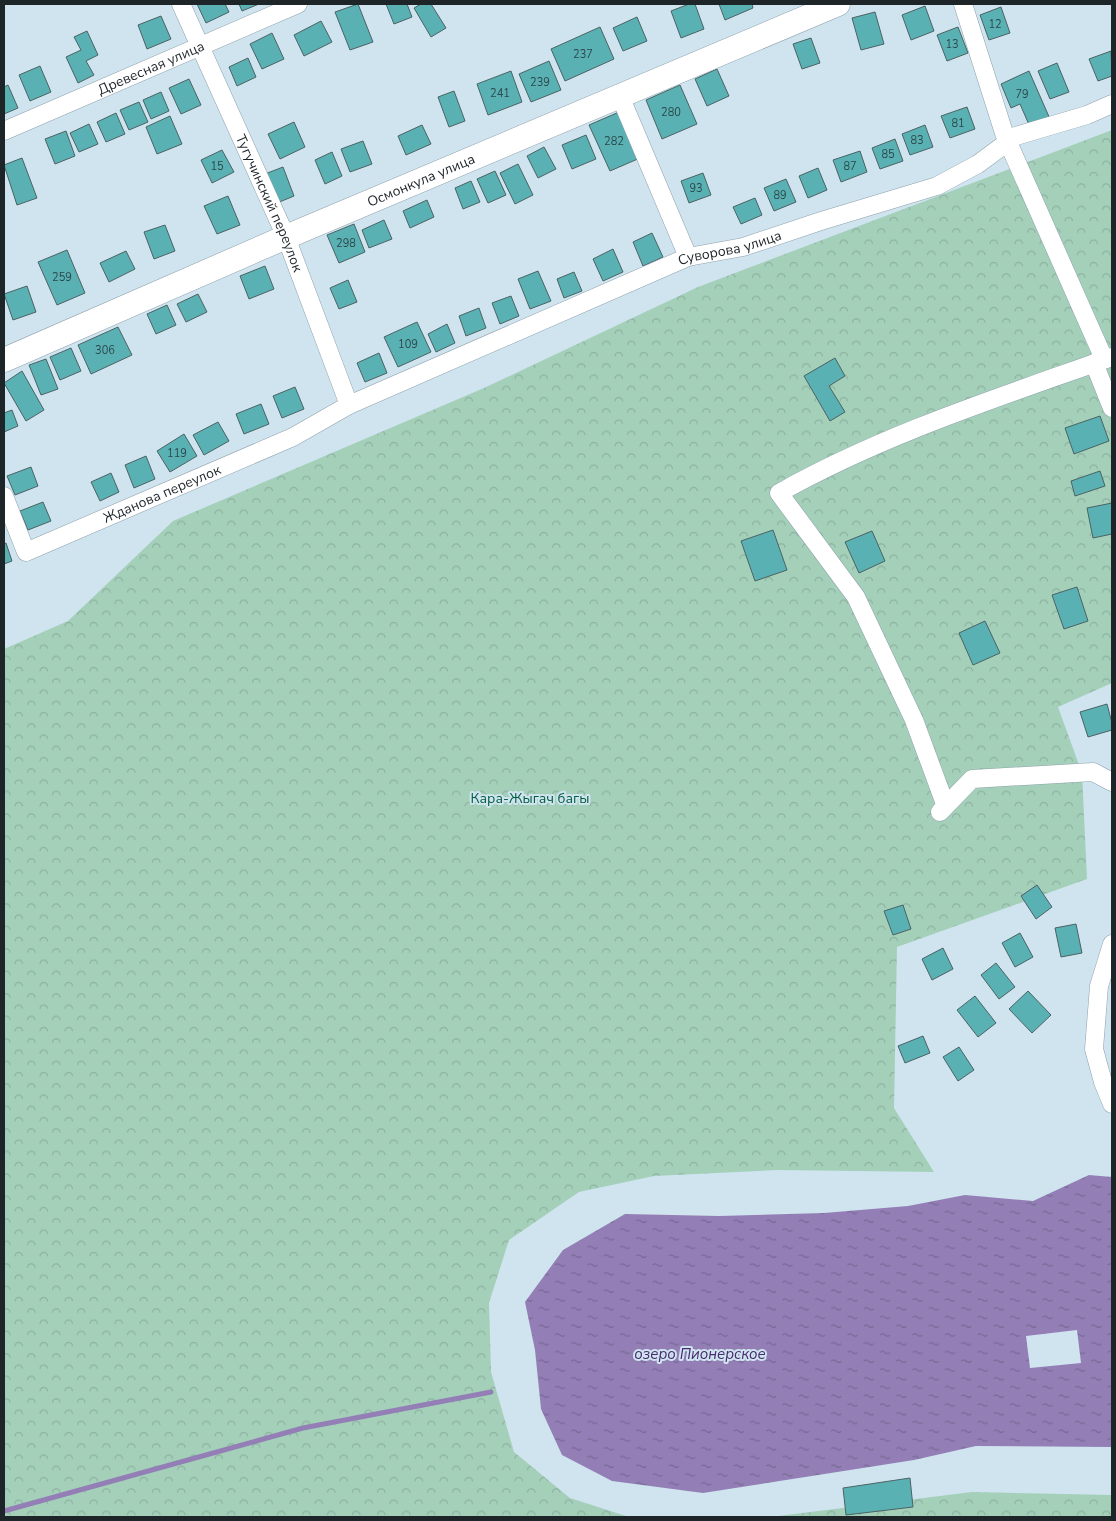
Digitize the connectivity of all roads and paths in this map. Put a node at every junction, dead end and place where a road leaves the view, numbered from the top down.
1 (181, 4) edge
2 (298, 4) edge
3 (838, 4) edge
4 (962, 4) edge
5 (200, 46) junction
6 (620, 96) junction
7 (1112, 104) edge
8 (4, 131) edge
9 (1008, 142) junction
10 (286, 237) junction
11 (688, 257) junction
12 (4, 360) edge
13 (1103, 360) edge
14 (349, 405) junction
15 (1112, 408) edge
16 (4, 496) edge
17 (1112, 782) edge
18 (1112, 944) edge
19 (1112, 1104) edge

1 - 5 street, Тугучинский переулок
2 - 5 street, Древесная улица
3 - 6 street, Осмонкула улица
4 - 9 street
5 - 8 street, Древесная улица
5 - 10 street, Тугучинский переулок
6 - 10 street, Осмонкула улица
6 - 11 street
7 - 9 street, Суворова улица
9 - 11 street, Суворова улица
9 - 13 street
10 - 12 street, Осмонкула улица
10 - 14 street, Тугучинский переулок
11 - 14 street, Суворова улица
13 - 15 street
13 - 17 street
14 - 16 street, Жданова переулок
18 - 19 street

